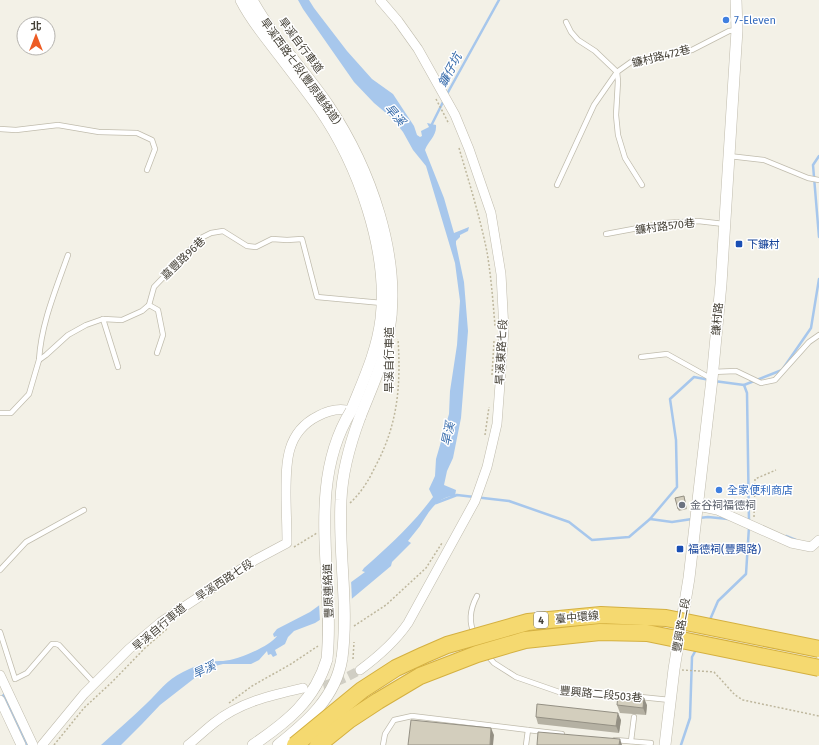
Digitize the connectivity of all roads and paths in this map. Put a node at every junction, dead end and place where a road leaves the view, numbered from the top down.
1 (241, 0) edge
2 (252, 0) edge
3 (380, 0) edge
4 (736, 0) edge
5 (566, 22) dead end
6 (737, 30) junction
7 (617, 72) junction
8 (433, 94) dead end
9 (450, 127) dead end
10 (0, 129) edge
11 (459, 147) dead end
12 (729, 156) junction
13 (147, 170) dead end
14 (819, 180) edge
15 (642, 184) dead end
16 (557, 185) dead end
17 (724, 224) junction
18 (606, 234) dead end
19 (68, 255) dead end
20 (382, 303) junction
21 (149, 305) junction
22 (103, 319) junction
23 (495, 331) dead end
24 (819, 335) edge
25 (397, 338) dead end
26 (494, 338) dead end
27 (157, 354) dead end
28 (641, 357) dead end
29 (38, 360) junction
30 (118, 367) dead end
31 (712, 375) junction
32 (492, 376) dead end
33 (489, 407) dead end
34 (0, 413) edge
35 (355, 414) junction
36 (485, 438) dead end
37 (776, 470) dead end
38 (349, 504) dead end
39 (698, 506) junction
40 (84, 510) dead end
41 (754, 527) junction
42 (322, 530) dead end
43 (444, 539) dead end
44 (819, 540) edge
45 (293, 548) dead end
46 (0, 570) edge
47 (476, 596) dead end
48 (168, 628) dead end
49 (349, 629) dead end
50 (0, 632) edge
51 (354, 642) dead end
52 (319, 645) dead end
53 (819, 649) edge
54 (347, 658) junction
55 (819, 668) edge
56 (674, 669) junction
57 (360, 670) tunnel mouth
58 (15, 679) junction
59 (1, 682) edge
60 (95, 684) junction
61 (303, 688) tunnel mouth
62 (0, 700) edge
63 (670, 700) junction
64 (225, 706) dead end
65 (819, 716) edge
66 (634, 717) dead end
67 (528, 730) junction
68 (566, 734) edge
69 (612, 739) edge
70 (628, 742) edge
71 (651, 743) dead end
72 (21, 745) edge
73 (33, 745) edge
74 (42, 745) edge
75 (54, 745) edge
76 (188, 745) edge
77 (253, 745) edge
78 (278, 745) edge
79 (295, 745) edge
80 (318, 745) edge
81 (383, 745) edge
82 (526, 745) edge
83 (665, 745) edge

1 - 20 street, 旱溪西路七段(豐原連絡道)
2 - 35 street, 旱溪西路七段(豐原連絡道)
3 - 57 street, 旱溪東路七段
4 - 6 street, 鎌村路
5 - 7 lane
6 - 7 lane, 鐮村路472巷
6 - 12 street, 鎌村路
7 - 15 lane
7 - 16 lane, 鐮村路472巷
8 - 9 path
10 - 13 lane
11 - 23 path
12 - 14 lane
12 - 17 street, 鎌村路
17 - 18 lane, 鐮村路570巷
17 - 31 street, 鎌村路
19 - 29 lane
20 - 21 lane, 嘉豐路96巷
20 - 35 street, 旱溪西路七段(豐原連絡道)
21 - 22 lane
21 - 27 lane
22 - 29 lane
22 - 30 lane
24 - 31 lane
25 - 38 path, 旱溪自行車道
26 - 32 path
28 - 31 lane
29 - 34 lane
31 - 39 street, 鎌村路
33 - 36 path
35 - 54 street, 豐原連絡道, bridge
35 - 60 street, 旱溪西路七段
35 - 77 street, 豐原連絡道, bridge
37 - 41 path
39 - 41 street
39 - 56 street, 豐興路二段
40 - 46 lane
41 - 44 street
42 - 45 path
43 - 49 path
47 - 63 lane, 豐興路二段503巷
48 - 75 path, 旱溪自行車道
50 - 58 lane
51 - 54 path
52 - 64 path
53 - 79 highway, 臺中環線 / 4, bridge
54 - 78 street, 豐原連絡道
55 - 80 highway, 臺中環線 / 4, bridge
56 - 63 street, 豐興路二段
56 - 65 path
58 - 59 lane
58 - 60 lane
59 - 73 street
60 - 74 street, 旱溪西路七段
61 - 76 street
62 - 72 street
63 - 83 street, 豐興路二段
66 - 70 lane
67 - 68 lane
67 - 81 lane
67 - 82 lane
69 - 70 lane
70 - 71 lane

